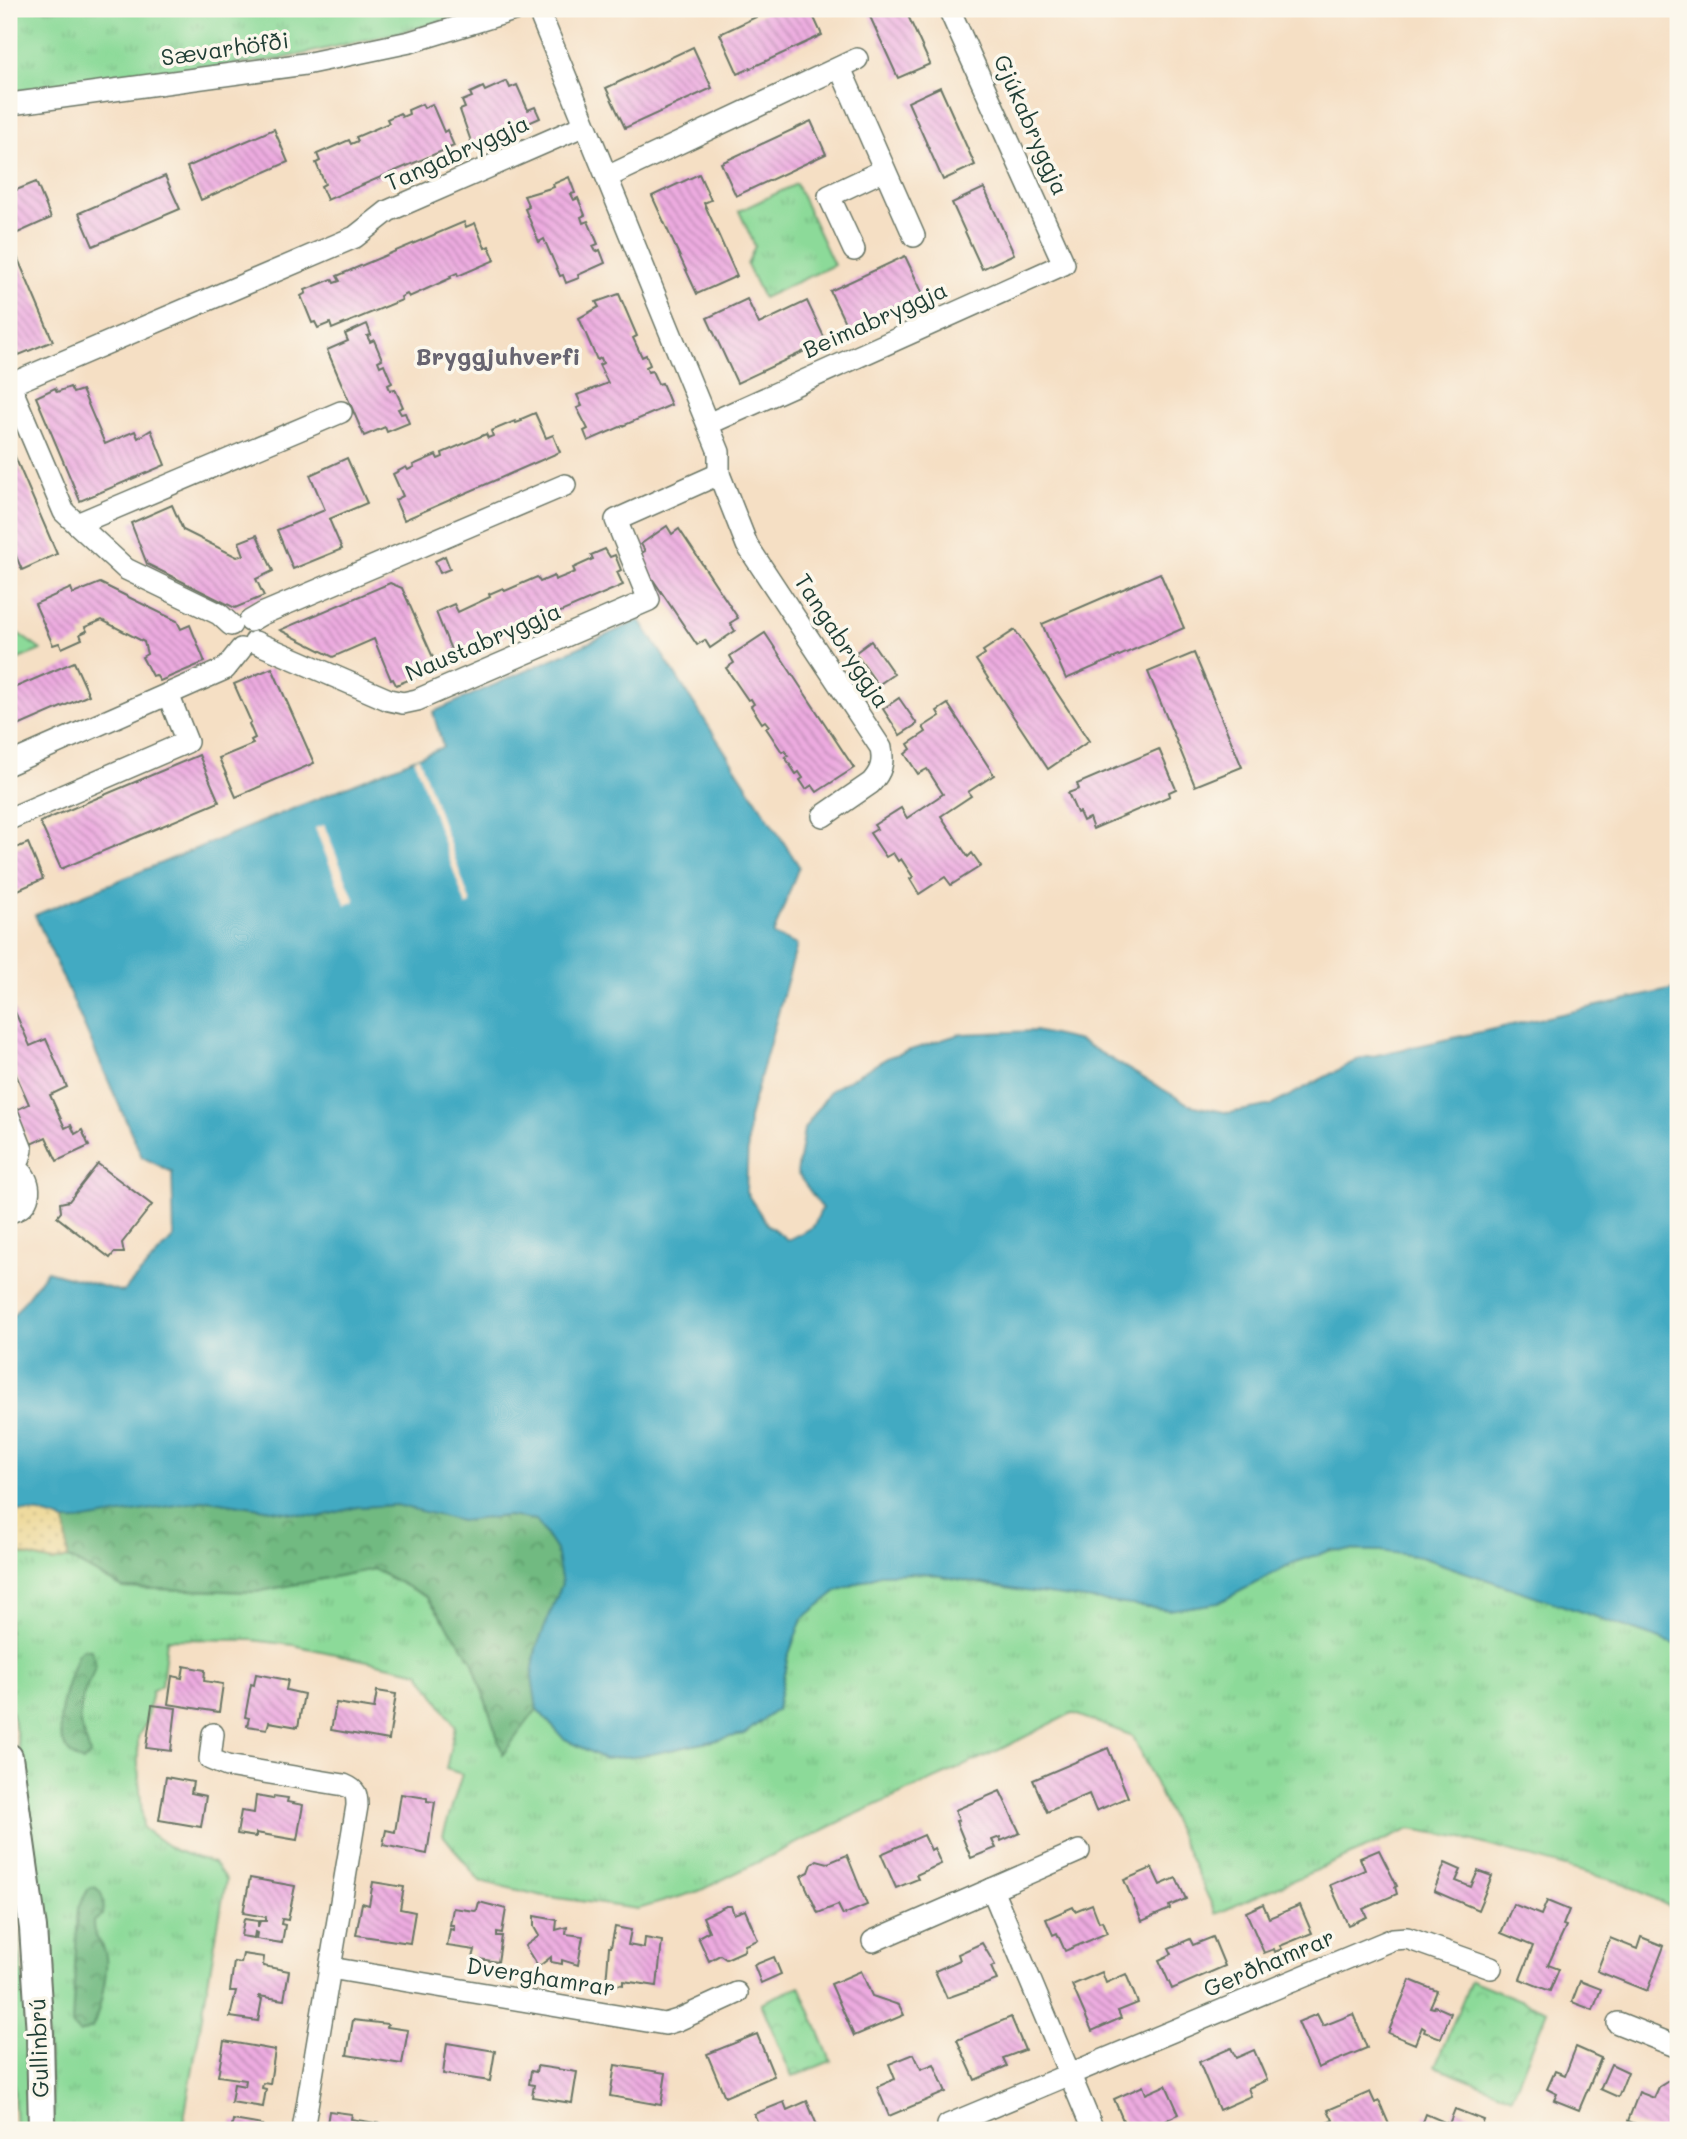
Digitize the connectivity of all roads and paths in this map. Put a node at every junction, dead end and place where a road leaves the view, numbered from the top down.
1 (517, 9) edge
2 (538, 9) edge
3 (949, 9) edge
4 (12, 104) edge
5 (585, 125) junction
6 (884, 170) junction
7 (607, 177) junction
8 (914, 236) dead end
9 (853, 250) dead end
10 (1064, 264) joint
11 (9, 384) edge
12 (341, 412) dead end
13 (708, 424) junction
14 (719, 474) junction
15 (565, 485) dead end
16 (77, 524) junction
17 (241, 623) junction
18 (248, 645) junction
19 (168, 694) junction
20 (9, 764) edge
21 (823, 816) dead end
22 (9, 819) edge
23 (9, 1117) edge
24 (13, 1169) edge
25 (9, 1212) edge
26 (213, 1734) dead end
27 (9, 1757) edge
28 (1079, 1851) dead end
29 (992, 1889) junction
30 (873, 1941) dead end
31 (330, 1968) junction
32 (1491, 1968) dead end
33 (737, 1993) dead end
34 (1618, 2023) dead end
35 (1678, 2047) edge
36 (1070, 2075) junction
37 (948, 2125) dead end
38 (42, 2130) edge
39 (303, 2130) edge
40 (1093, 2130) edge

1 - 4 street, Sævarhöfði
2 - 5 street, Tangabryggja
3 - 10 street, Gjúkabryggja
5 - 7 street, Tangabryggja
5 - 11 street, Tangabryggja
6 - 7 street
6 - 8 street
6 - 9 street
7 - 13 street, Tangabryggja
10 - 13 street, Beimabryggja
11 - 16 street
12 - 16 street
13 - 14 street, Tangabryggja
14 - 18 street, Naustabryggja
14 - 21 street, Tangabryggja
15 - 17 street
16 - 17 street
17 - 18 street
18 - 19 street
19 - 20 street
19 - 22 street
23 - 24 street
24 - 25 street
26 - 31 street
27 - 38 main road, Gullinbrú
28 - 29 street
29 - 30 street
29 - 36 street
31 - 33 street, Dverghamrar
31 - 39 street
32 - 36 street, Gerðhamrar
34 - 35 street
36 - 37 street, Gerðhamrar
36 - 40 street

